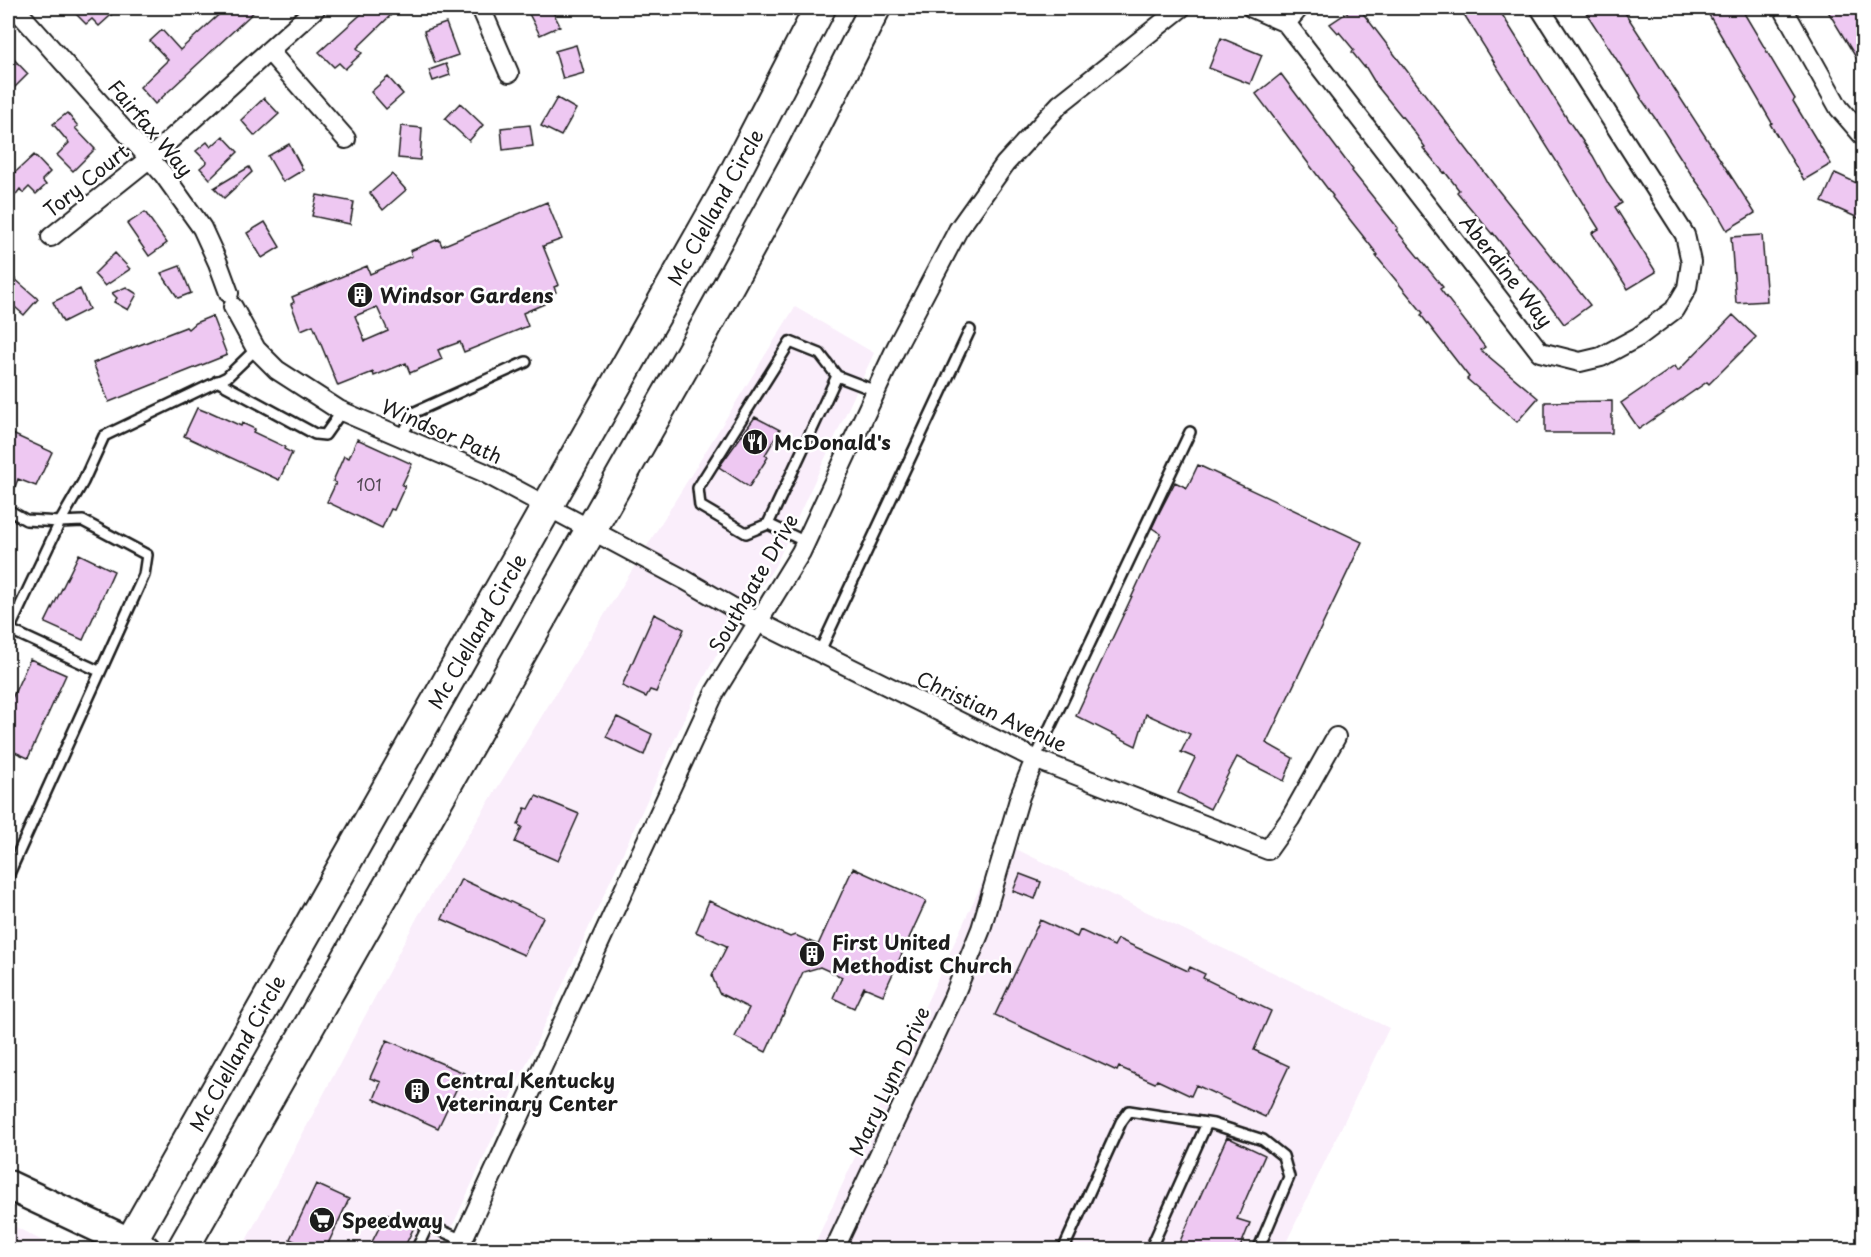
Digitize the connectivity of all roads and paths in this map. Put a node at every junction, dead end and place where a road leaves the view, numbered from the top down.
1 (316, 8) edge
2 (481, 8) edge
3 (820, 8) edge
4 (875, 8) edge
5 (1181, 8) edge
6 (1252, 8) edge
7 (1299, 8) edge
8 (1540, 8) edge
9 (1784, 8) edge
10 (16, 12) edge
11 (1286, 23) junction
12 (269, 51) junction
13 (508, 73) dead end
14 (1863, 137) edge
15 (346, 140) dead end
16 (150, 158) junction
17 (51, 237) dead end
18 (970, 330) dead end
19 (256, 349) junction
20 (526, 362) dead end
21 (277, 370) joint
22 (837, 376) junction
23 (217, 381) junction
24 (876, 391) junction
25 (342, 411) junction
26 (1190, 432) dead end
27 (400, 436) junction
28 (548, 506) junction
29 (8, 510) edge
30 (60, 522) junction
31 (768, 524) junction
32 (590, 530) junction
33 (806, 542) junction
34 (758, 622) junction
35 (8, 630) edge
36 (819, 653) junction
37 (99, 671) junction
38 (1336, 737) dead end
39 (1035, 759) junction
40 (8, 876) edge
41 (1207, 1123) junction
42 (8, 1185) edge
43 (461, 1245) edge
44 (134, 1247) edge
45 (182, 1250) edge
46 (416, 1250) edge
47 (834, 1250) edge
48 (1063, 1250) edge
49 (1150, 1250) edge
50 (1258, 1250) edge

1 - 12 street, Tory Court
2 - 13 street
3 - 28 highway, Mc Clelland Circle
4 - 32 highway
5 - 24 street, Southgate Drive
6 - 11 street
7 - 11 street
8 - 11 street, Aberdine Way
9 - 14 street
10 - 16 street, Fairfax Way
12 - 15 street
12 - 16 street, Tory Court
16 - 17 street, Tory Court
16 - 19 street, Fairfax Way
18 - 36 lane
19 - 21 street, Fairfax Way
19 - 23 lane
20 - 27 lane
21 - 25 street, Windsor Path
22 - 24 lane
22 - 31 lane
22 - 31 lane
23 - 25 lane
23 - 30 lane
24 - 33 street, Southgate Drive
25 - 27 street, Windsor Path
26 - 39 lane
27 - 28 street, Windsor Path
28 - 32 street, Windsor Path
28 - 44 highway, Mc Clelland Circle
29 - 30 lane
30 - 35 lane
30 - 37 lane
31 - 33 lane
32 - 34 street, Christian Avenue
32 - 45 highway
33 - 34 street, Southgate Drive
34 - 36 street, Christian Avenue
34 - 43 street, Southgate Drive
35 - 37 lane
36 - 39 street, Christian Avenue
37 - 40 lane
38 - 39 street, Christian Avenue
39 - 47 street, Mary Lynn Drive
41 - 48 lane
41 - 49 lane
41 - 50 lane
42 - 44 main road
43 - 46 lane

